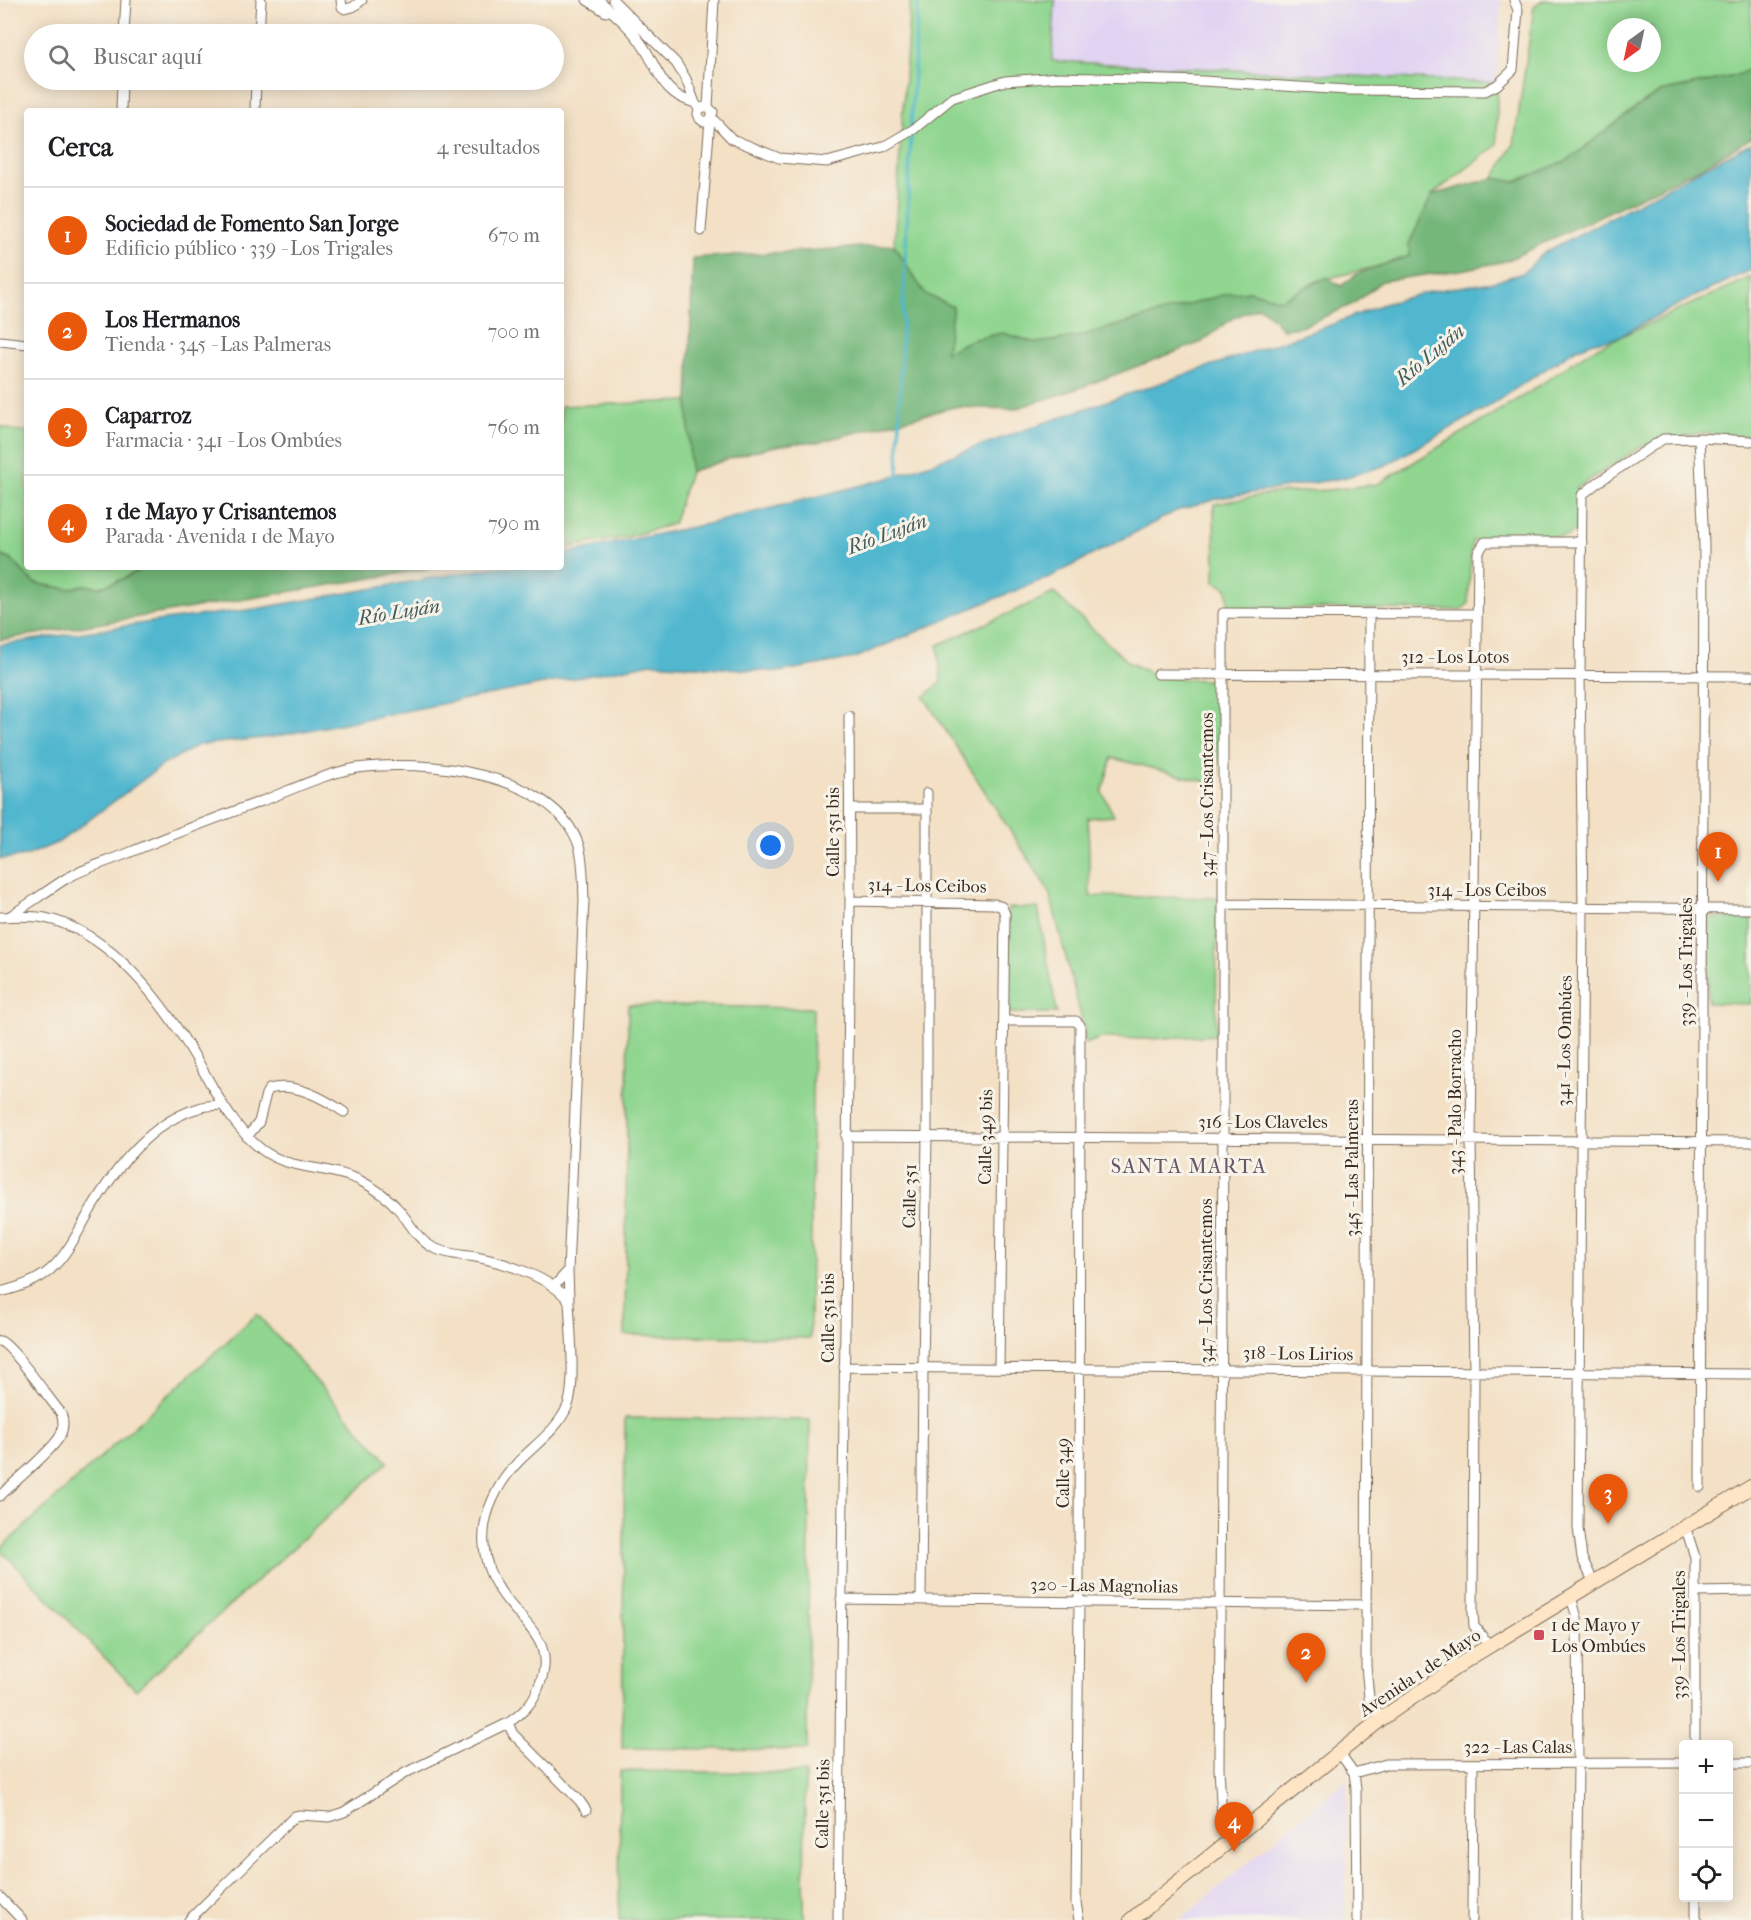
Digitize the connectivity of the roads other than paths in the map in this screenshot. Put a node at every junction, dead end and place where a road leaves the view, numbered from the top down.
1 (126, 0) edge
2 (261, 0) edge
3 (341, 0) edge
4 (362, 0) edge
5 (586, 0) edge
6 (599, 0) edge
7 (613, 0) edge
8 (714, 0) edge
9 (1514, 0) edge
10 (125, 24) edge
11 (260, 24) edge
12 (632, 25) junction
13 (122, 90) edge
14 (256, 90) edge
15 (701, 107) junction
16 (121, 108) edge
17 (255, 108) edge
18 (711, 119) junction
19 (700, 231) dead end
20 (0, 341) edge
21 (24, 344) edge
22 (1700, 438) junction
23 (1751, 441) edge
24 (1582, 542) junction
25 (1477, 614) junction
26 (1369, 615) junction
27 (1158, 674) dead end
28 (1369, 674) junction
29 (1475, 674) junction
30 (1224, 675) junction
31 (1580, 675) junction
32 (1702, 676) junction
33 (1751, 676) edge
34 (849, 716) dead end
35 (927, 793) dead end
36 (850, 809) junction
37 (927, 809) junction
38 (850, 902) junction
39 (927, 904) junction
40 (1224, 904) junction
41 (1369, 906) junction
42 (1474, 906) junction
43 (1582, 907) junction
44 (1702, 907) junction
45 (1002, 908) joint
46 (1751, 909) edge
47 (5, 916) edge
48 (1004, 1021) junction
49 (222, 1105) junction
50 (344, 1112) dead end
51 (846, 1136) junction
52 (247, 1137) junction
53 (927, 1137) junction
54 (1002, 1137) junction
55 (1080, 1138) junction
56 (1223, 1138) junction
57 (1368, 1140) junction
58 (1471, 1140) junction
59 (1580, 1141) junction
60 (1701, 1142) junction
61 (1751, 1142) edge
62 (568, 1271) junction
63 (554, 1286) junction
64 (0, 1292) edge
65 (569, 1301) junction
66 (0, 1341) edge
67 (844, 1366) junction
68 (923, 1367) junction
69 (999, 1368) junction
70 (1079, 1368) junction
71 (1222, 1370) junction
72 (1368, 1371) junction
73 (1474, 1372) junction
74 (1580, 1373) junction
75 (1699, 1373) junction
76 (1751, 1374) edge
77 (1700, 1487) dead end
78 (1751, 1487) edge
79 (0, 1496) edge
80 (1683, 1528) junction
81 (1594, 1583) junction
82 (1751, 1591) edge
83 (1695, 1592) junction
84 (1571, 1597) junction
85 (842, 1599) junction
86 (921, 1600) junction
87 (1079, 1602) junction
88 (1221, 1604) junction
89 (1366, 1605) junction
90 (1490, 1646) junction
91 (1381, 1719) junction
92 (508, 1723) junction
93 (1695, 1740) edge
94 (1340, 1752) junction
95 (1679, 1763) edge
96 (1733, 1763) edge
97 (1751, 1763) edge
98 (1473, 1764) junction
99 (1578, 1764) junction
100 (1354, 1773) junction
101 (586, 1810) dead end
102 (1228, 1841) junction
103 (0, 1898) edge
104 (1696, 1902) edge
105 (22, 1920) edge
106 (189, 1920) edge
107 (838, 1920) edge
108 (1079, 1920) edge
109 (1131, 1920) edge
110 (1357, 1920) edge
111 (1472, 1920) edge
112 (1576, 1920) edge
113 (1696, 1920) edge

1 - 10 street
2 - 11 street
3 - 4 street
5 - 12 street
6 - 12 street
7 - 12 street
8 - 15 street
9 - 18 street
12 - 15 street
12 - 15 street
13 - 16 street
14 - 17 street
15 - 18 street
18 - 19 street
20 - 21 street
22 - 23 street
22 - 24 street, 341 - Los Ombúes
22 - 32 street, 339 - Los Trigales
24 - 25 street, 343 - Palo Borracho
24 - 31 street, 341 - Los Ombúes
25 - 26 street
25 - 29 street, 343 - Palo Borracho
26 - 28 street, 345 - Las Palmeras
26 - 30 street, 347 - Los Crisantemos
27 - 30 street, 312 - Los Lotos
28 - 29 street, 312 - Los Lotos
28 - 30 street, 312 - Los Lotos
28 - 41 street, 345 - Las Palmeras
29 - 31 street, 312 - Los Lotos
29 - 42 street, 343 - Palo Borracho
30 - 40 street, 347 - Los Crisantemos
31 - 32 street, 312 - Los Lotos
31 - 43 street, 341 - Los Ombúes
32 - 33 street, 312 - Los Lotos
32 - 44 street, 339 - Los Trigales
34 - 36 street, Calle 351 bis
35 - 37 street, Calle 351
36 - 37 street
36 - 38 street, Calle 351 bis
37 - 39 street, Calle 351
38 - 39 street, 314 - Los Ceibos
38 - 51 street, Calle 351 bis
39 - 45 street, 314 - Los Ceibos
39 - 53 street, Calle 351
40 - 41 street, 314 - Los Ceibos
40 - 56 street, 347 - Los Crisantemos
41 - 42 street, 314 - Los Ceibos
41 - 57 street, 345 - Las Palmeras
42 - 43 street, 314 - Los Ceibos
42 - 58 street, 343 - Palo Borracho
43 - 44 street, 314 - Los Ceibos
43 - 59 street, 341 - Los Ombúes
44 - 46 street, 314 - Los Ceibos
44 - 60 street, 339 - Los Trigales
45 - 48 street, Calle 349 bis
47 - 49 street
47 - 62 street
48 - 54 street, Calle 349 bis
48 - 55 street, Calle 349
49 - 52 street
49 - 64 street
50 - 52 street
51 - 53 street, 316 - Los Claveles
51 - 67 street, Calle 351 bis
52 - 63 street
53 - 54 street, 316 - Los Claveles
53 - 68 street, Calle 351
54 - 55 street, 316 - Los Claveles
54 - 69 street, Calle 349 bis
55 - 56 street, 316 - Los Claveles
55 - 70 street, Calle 349
56 - 57 street, 316 - Los Claveles
56 - 71 street, 347 - Los Crisantemos
57 - 58 street, 316 - Los Claveles
57 - 72 street, 345 - Las Palmeras
58 - 59 street, 316 - Los Claveles
58 - 73 street, 343 - Palo Borracho
59 - 60 street, 316 - Los Claveles
59 - 74 street, 341 - Los Ombúes
60 - 61 street, 316 - Los Claveles
60 - 75 street, 339 - Los Trigales
62 - 63 street
62 - 65 street
63 - 65 street
65 - 92 street
66 - 79 street
67 - 68 street, 318 - Los Lirios
67 - 85 street, Calle 351 bis
68 - 69 street, 318 - Los Lirios
68 - 86 street, Calle 351
69 - 70 street, 318 - Los Lirios
70 - 71 street, 318 - Los Lirios
70 - 87 street, Calle 349
71 - 72 street, 318 - Los Lirios
71 - 88 street, 347 - Los Crisantemos
72 - 73 street, 318 - Los Lirios
72 - 89 street, 345 - Las Palmeras
73 - 74 street, 318 - Los Lirios
73 - 90 street, 343 - Palo Borracho
74 - 75 street, 318 - Los Lirios
74 - 81 street, 341 - Los Ombúes
75 - 76 street, 318 - Los Lirios
75 - 77 street, 339 - Los Trigales
78 - 80 main road, Avenida 1 de Mayo
80 - 81 main road, Avenida 1 de Mayo
80 - 83 street, 339 - Los Trigales
81 - 84 main road, Avenida 1 de Mayo
82 - 83 street
83 - 93 street, 339 - Los Trigales
84 - 90 main road, Avenida 1 de Mayo
84 - 99 street
85 - 86 street, 320 - Las Magnolias
85 - 107 street, Calle 351 bis
86 - 87 street, 320 - Las Magnolias
87 - 88 street, 320 - Las Magnolias
87 - 108 street, Calle 349
88 - 89 street, 320 - Las Magnolias
88 - 102 street, 347 - Los Crisantemos
89 - 91 street, 345 - Las Palmeras
90 - 91 main road, Avenida 1 de Mayo
91 - 94 main road, Avenida 1 de Mayo
92 - 101 street
92 - 106 street
94 - 100 street
94 - 102 main road, Avenida 1 de Mayo
95 - 99 street, 322 - Las Calas
96 - 97 street
98 - 99 street, 322 - Las Calas
98 - 100 street, 322 - Las Calas
98 - 111 street
99 - 112 street
100 - 110 street
102 - 109 main road, Avenida 1 de Mayo
103 - 105 street
104 - 113 street

